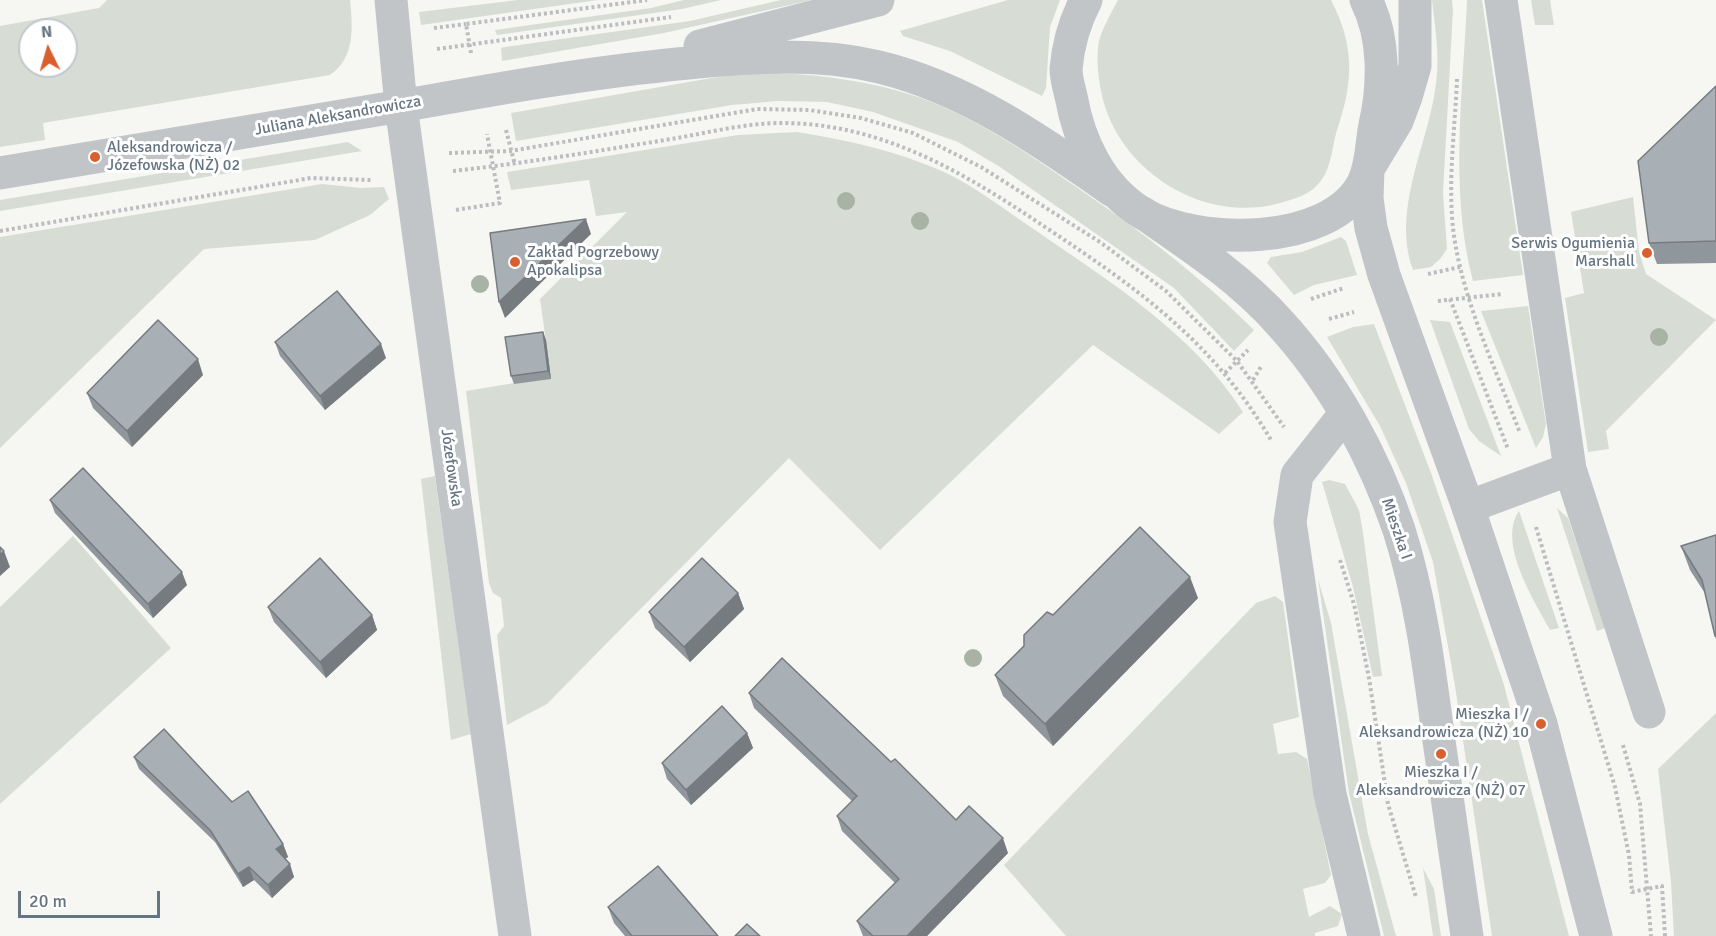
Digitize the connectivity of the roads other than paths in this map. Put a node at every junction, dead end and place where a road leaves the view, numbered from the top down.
1 (391, 0) edge
2 (878, 0) edge
3 (1086, 0) edge
4 (1366, 0) edge
5 (1415, 0) edge
6 (1501, 0) edge
7 (604, 71) junction
8 (400, 106) junction
9 (1368, 169) junction
10 (0, 173) edge
11 (1117, 193) junction
12 (1143, 213) junction
13 (1345, 414) junction
14 (1570, 469) junction
15 (1468, 507) junction
16 (1649, 712) dead end
17 (515, 936) edge
18 (1364, 936) edge
19 (1467, 936) edge
20 (1596, 936) edge

1 - 8 street, Józefowska
2 - 7 street, Juliana Aleksandrowicza
3 - 11 street
4 - 9 street
5 - 9 street
6 - 14 street
7 - 8 street, Juliana Aleksandrowicza
7 - 11 street, Juliana Aleksandrowicza
8 - 10 street, Juliana Aleksandrowicza
8 - 17 street, Józefowska
9 - 12 street
9 - 15 street
11 - 12 street, Mieszka I
12 - 13 street, Mieszka I
13 - 18 street
13 - 19 street, Mieszka I
14 - 15 street
14 - 16 street
15 - 20 street

